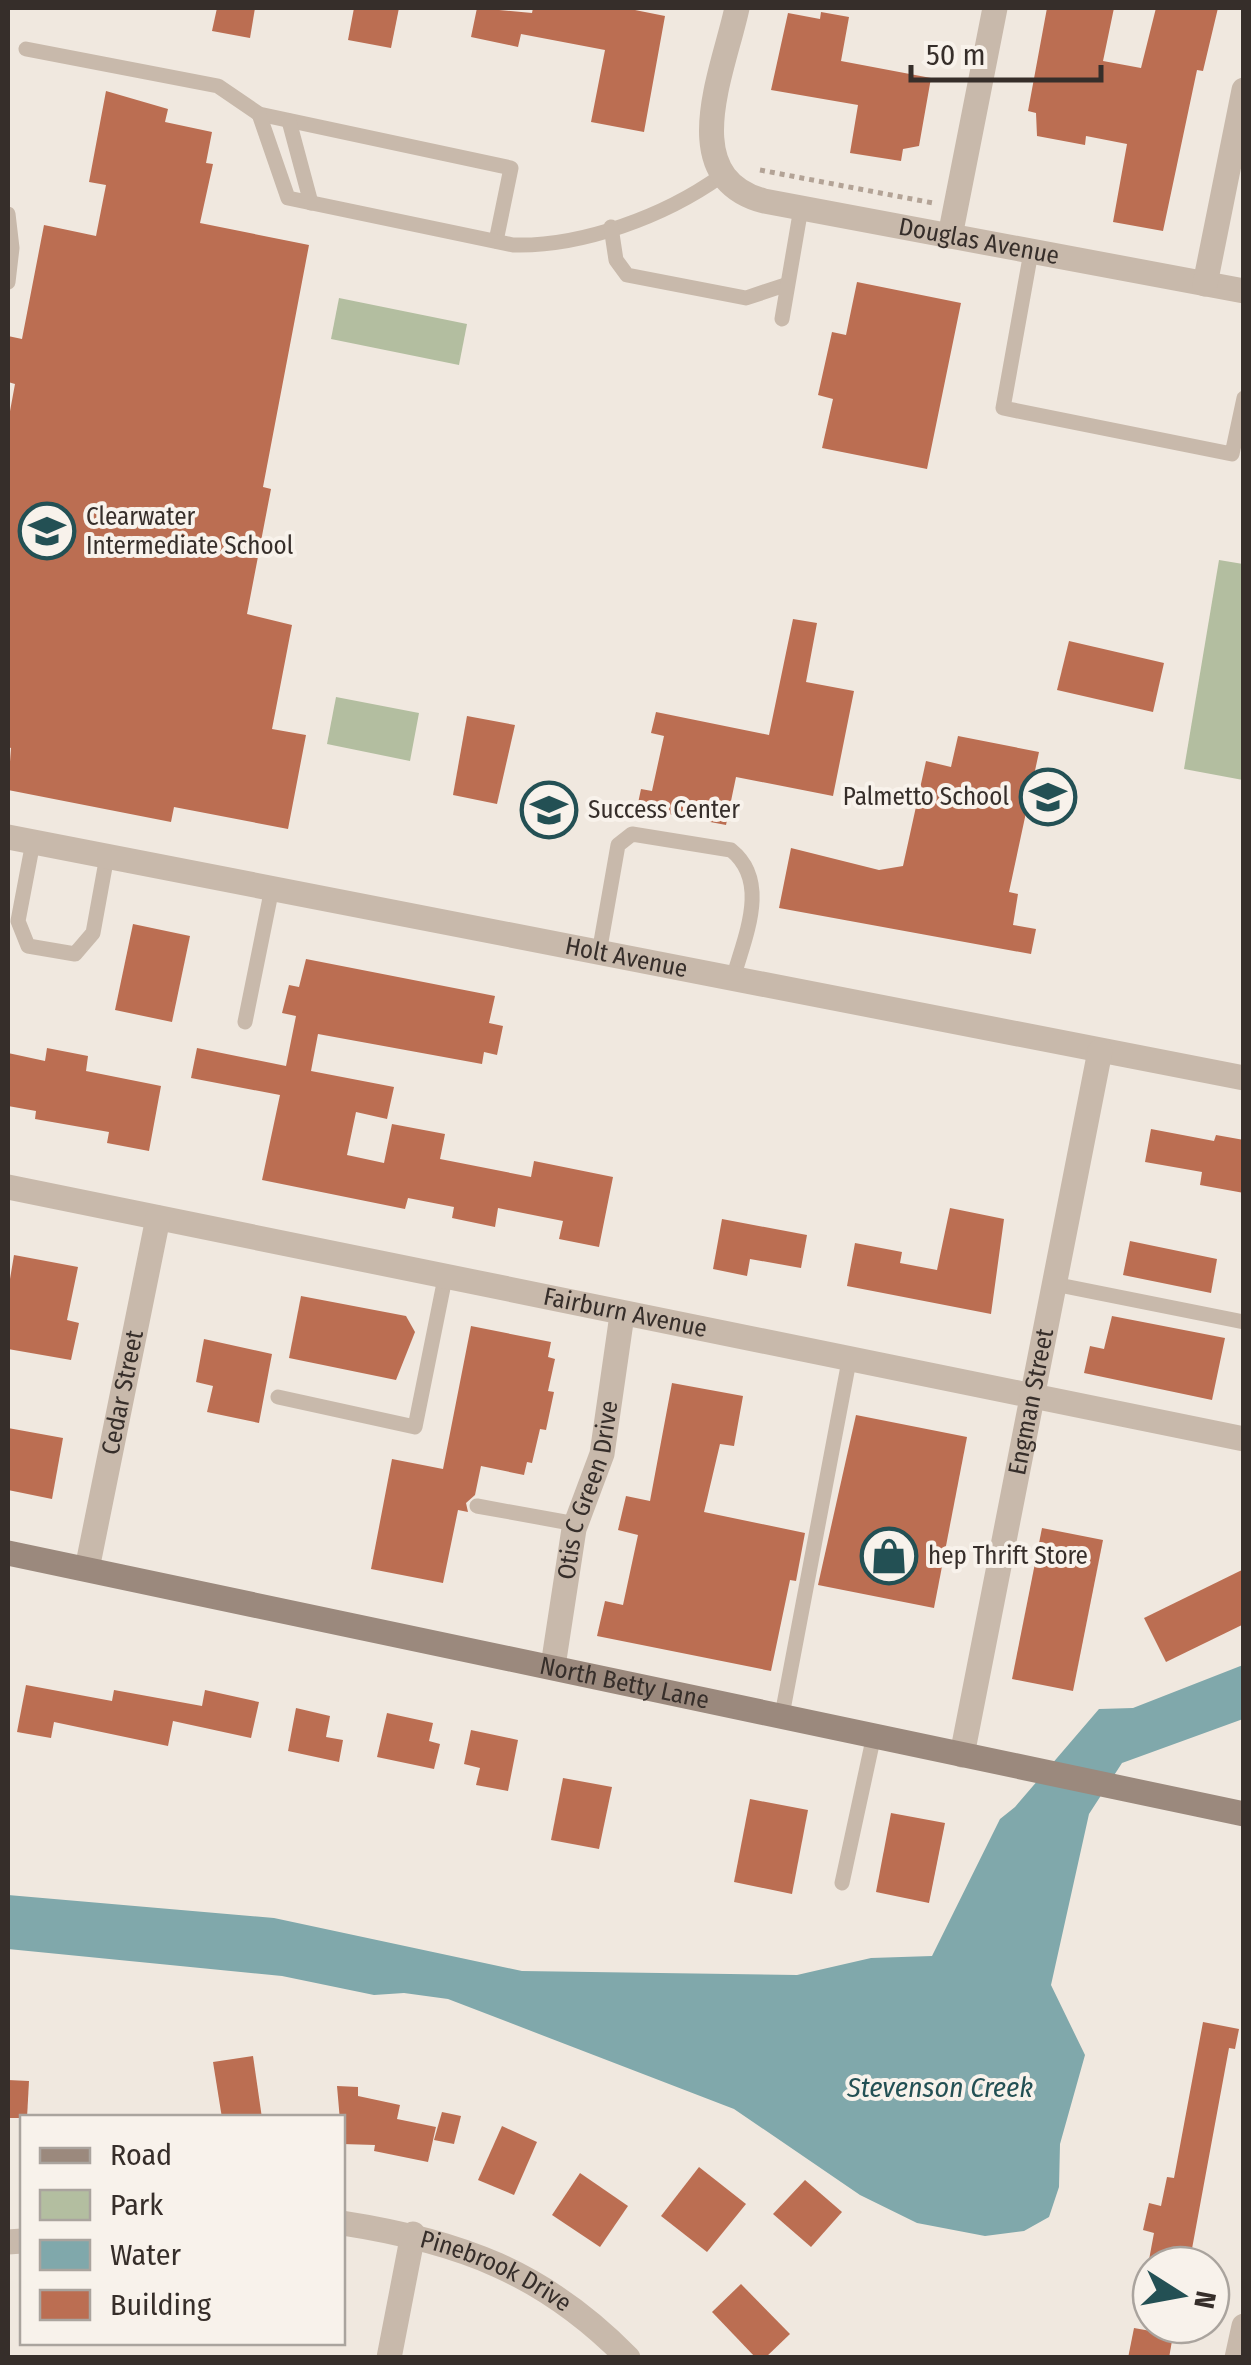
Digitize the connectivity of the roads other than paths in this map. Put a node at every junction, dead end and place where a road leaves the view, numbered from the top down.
1 (736, 8) edge
2 (995, 8) edge
3 (26, 49) dead end
4 (1244, 90) edge
5 (259, 114) junction
6 (289, 121) junction
7 (721, 176) junction
8 (311, 202) junction
9 (801, 208) junction
10 (8, 214) edge
11 (611, 227) junction
12 (950, 236) junction
13 (496, 241) junction
14 (1032, 252) junction
15 (8, 282) edge
16 (1205, 284) junction
17 (785, 285) junction
18 (1244, 291) edge
19 (782, 319) dead end
20 (1244, 398) edge
21 (20, 839) edge
22 (107, 856) junction
23 (272, 888) junction
24 (598, 953) junction
25 (733, 979) junction
26 (245, 1022) dead end
27 (1100, 1052) junction
28 (1244, 1078) edge
29 (8, 1187) edge
30 (158, 1218) junction
31 (445, 1278) junction
32 (1054, 1284) junction
33 (622, 1315) junction
34 (1244, 1322) edge
35 (849, 1361) junction
36 (278, 1397) dead end
37 (1032, 1398) junction
38 (1244, 1439) edge
39 (477, 1506) dead end
40 (576, 1524) junction
41 (8, 1553) edge
42 (87, 1569) junction
43 (553, 1666) junction
44 (782, 1716) junction
45 (874, 1736) junction
46 (962, 1754) junction
47 (1244, 1814) edge
48 (842, 1883) dead end
49 (345, 2223) edge
50 (412, 2234) junction
51 (1244, 2326) edge
52 (389, 2358) edge
53 (628, 2358) edge
54 (1238, 2358) edge

1 - 7 street
2 - 12 street
3 - 5 lane
4 - 16 street
5 - 6 lane
5 - 8 lane
6 - 8 lane
6 - 13 lane
7 - 9 street, Douglas Avenue
7 - 11 lane
8 - 13 lane
9 - 12 street, Douglas Avenue
9 - 17 lane
10 - 15 lane
11 - 13 lane
11 - 17 lane
12 - 14 street, Douglas Avenue
14 - 16 street, Douglas Avenue
14 - 20 lane
16 - 18 street, Douglas Avenue
17 - 19 lane
21 - 22 street, Holt Avenue
21 - 22 lane
22 - 23 street, Holt Avenue
23 - 24 street, Holt Avenue
23 - 26 lane
24 - 25 street, Holt Avenue
24 - 25 lane
25 - 27 street, Holt Avenue
27 - 28 street, Holt Avenue
27 - 32 street, Engman Street
29 - 30 street, Fairburn Avenue
30 - 31 street, Fairburn Avenue
30 - 42 street, Cedar Street
31 - 33 street, Fairburn Avenue
31 - 36 lane
32 - 34 lane
32 - 37 street, Engman Street
33 - 35 street, Fairburn Avenue
33 - 40 street, Otis C Green Drive
35 - 37 street, Fairburn Avenue
35 - 44 lane
37 - 38 street, Fairburn Avenue
37 - 46 street, Engman Street
39 - 40 lane
40 - 43 street, Otis C Green Drive
41 - 42 street, North Betty Lane
42 - 43 street, North Betty Lane
43 - 44 street, North Betty Lane
44 - 45 street, North Betty Lane
45 - 46 street, North Betty Lane
45 - 48 lane
46 - 47 street, North Betty Lane
49 - 50 street, Pinebrook Drive
50 - 52 street
50 - 53 street, Pinebrook Drive
51 - 54 street

